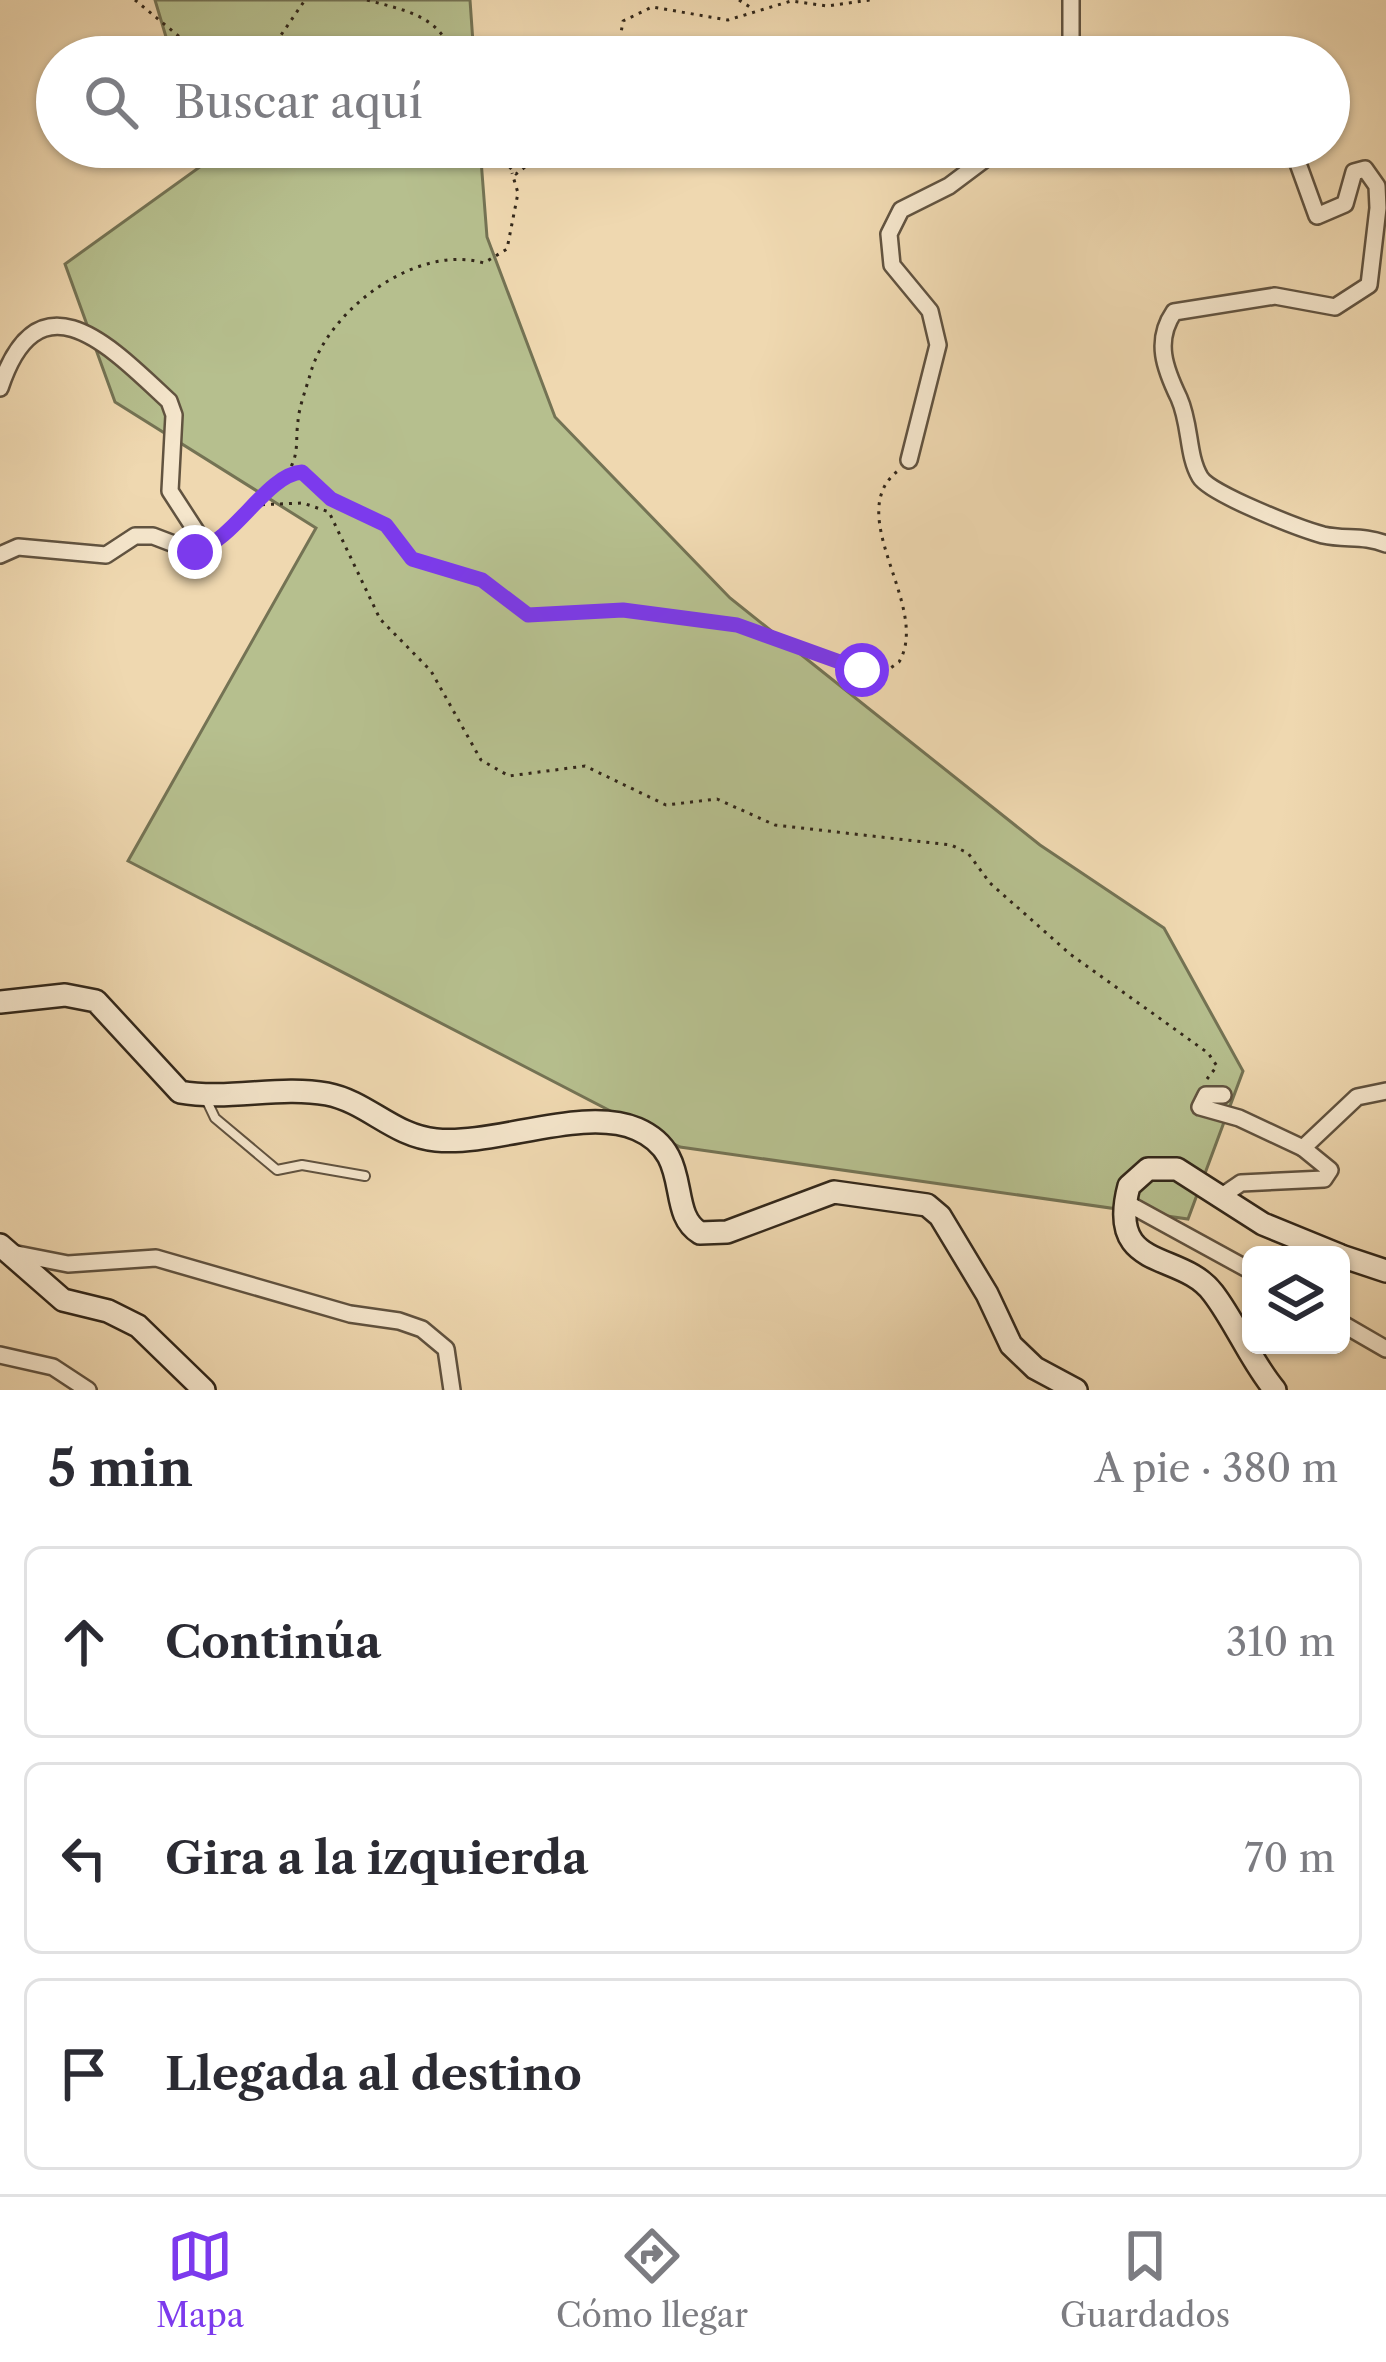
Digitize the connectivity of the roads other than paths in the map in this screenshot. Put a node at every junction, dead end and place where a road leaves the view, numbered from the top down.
1 (1071, 0) edge
2 (1071, 36) edge
3 (973, 168) edge
4 (1300, 168) edge
5 (0, 388) edge
6 (909, 460) road end
7 (1386, 544) edge
8 (0, 555) edge
9 (0, 1002) edge
10 (1386, 1091) edge
11 (204, 1095) junction
12 (1223, 1095) dead end
13 (1303, 1148) junction
14 (365, 1176) dead end
15 (1219, 1198) junction
16 (1125, 1202) junction
17 (1318, 1246) edge
18 (6, 1249) edge
19 (1350, 1258) edge
20 (1242, 1266) edge
21 (1386, 1271) edge
22 (1350, 1328) edge
23 (1386, 1349) edge
24 (0, 1355) edge
25 (88, 1390) edge
26 (204, 1390) edge
27 (452, 1390) edge
28 (1076, 1390) edge
29 (1275, 1390) edge

1 - 2 street
3 - 6 street
4 - 7 street
5 - 8 street
9 - 11 street
10 - 13 street
11 - 14 lane
11 - 28 street
12 - 13 street
13 - 15 street
15 - 16 street
15 - 17 street
16 - 20 street
16 - 29 street
18 - 26 street
18 - 27 street
19 - 21 street
22 - 23 street
24 - 25 street

